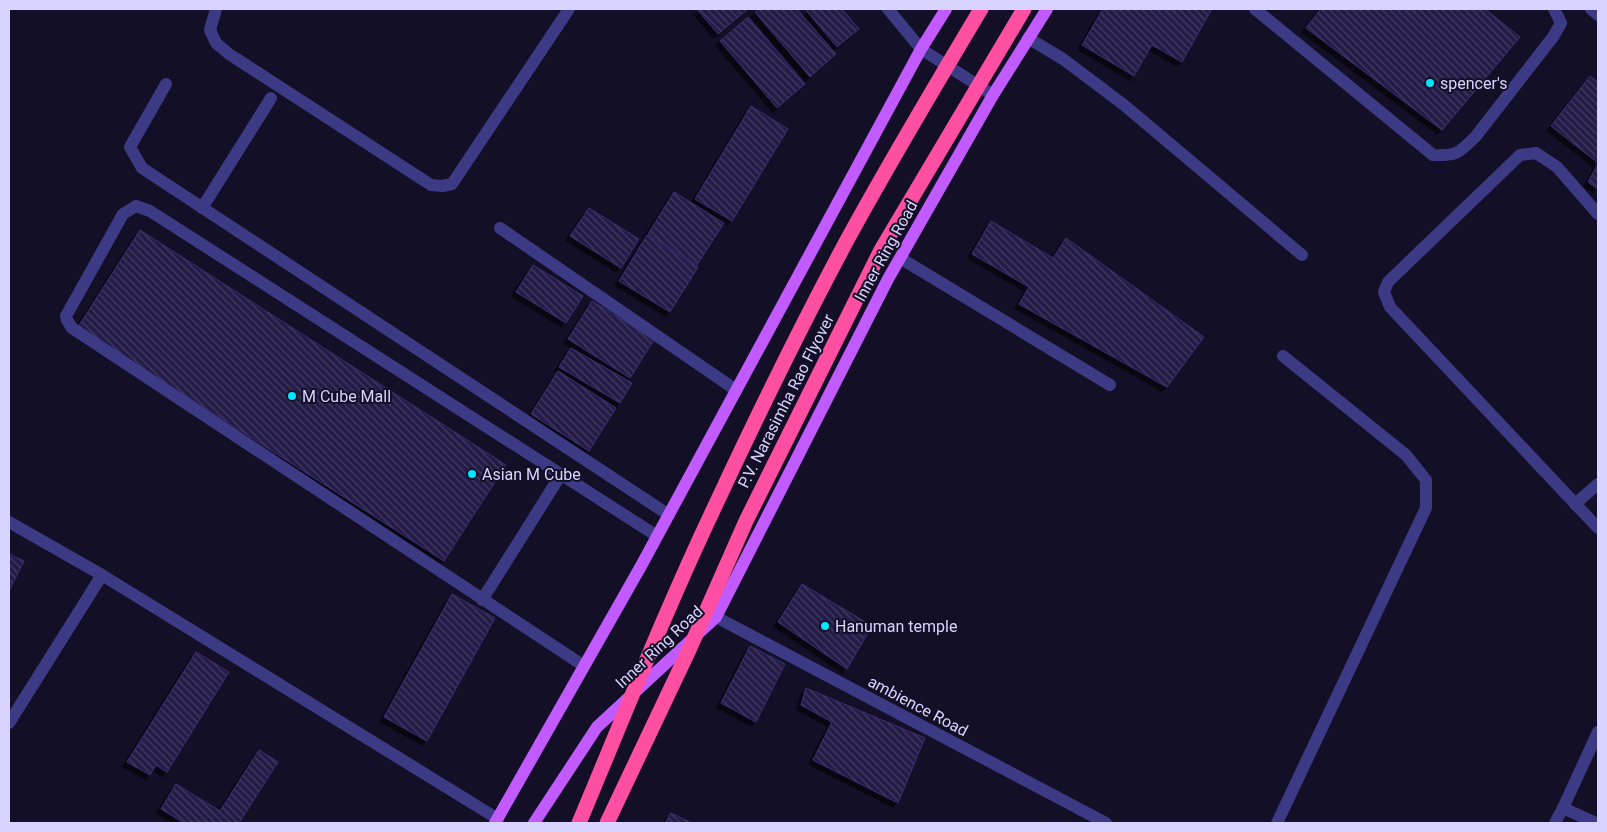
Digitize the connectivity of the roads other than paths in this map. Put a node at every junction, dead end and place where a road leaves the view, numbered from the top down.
1 (216, 9) edge
2 (569, 9) edge
3 (888, 9) edge
4 (946, 9) edge
5 (981, 9) edge
6 (1024, 9) edge
7 (1047, 9) edge
8 (1255, 9) edge
9 (1554, 9) edge
10 (1591, 9) edge
11 (1598, 15) edge
12 (1028, 38) junction
13 (921, 49) junction
14 (166, 84) dead end
15 (993, 95) junction
16 (271, 98) dead end
17 (202, 208) junction
18 (1598, 214) edge
19 (500, 228) dead end
20 (1302, 255) dead end
21 (900, 258) junction
22 (1283, 356) dead end
23 (1110, 385) dead end
24 (736, 390) junction
25 (560, 476) junction
26 (1598, 484) edge
27 (1575, 504) junction
28 (669, 515) junction
29 (9, 522) edge
30 (1598, 528) edge
31 (657, 536) junction
32 (102, 575) junction
33 (482, 600) junction
34 (716, 617) junction
35 (584, 666) junction
36 (9, 723) edge
37 (1598, 732) edge
38 (1563, 808) junction
39 (496, 821) edge
40 (534, 823) edge
41 (580, 823) edge
42 (607, 823) edge
43 (1106, 823) edge
44 (1277, 823) edge
45 (1556, 823) edge
46 (1596, 823) edge

1 - 2 street
3 - 13 street
4 - 13 main road
5 - 41 highway, P.V. Narasimha Rao Flyover, bridge
6 - 42 highway, P.V. Narasimha Rao Flyover, bridge
7 - 12 main road, Inner Ring Road
8 - 9 street
10 - 11 street
12 - 15 main road, Inner Ring Road
12 - 20 street
13 - 15 street
13 - 24 main road
14 - 17 street
15 - 21 main road, Inner Ring Road
16 - 17 street
17 - 28 street
18 - 27 street
19 - 24 street
21 - 23 street
21 - 34 main road, Inner Ring Road
22 - 44 street
24 - 28 main road
25 - 31 street
25 - 33 street
25 - 33 street
26 - 27 street
27 - 30 street
28 - 31 main road
29 - 32 street
31 - 35 main road
32 - 36 street
32 - 39 street
33 - 35 street
34 - 40 main road, Inner Ring Road
34 - 43 street, ambience Road
35 - 39 main road
37 - 38 street
38 - 45 street
38 - 46 street

